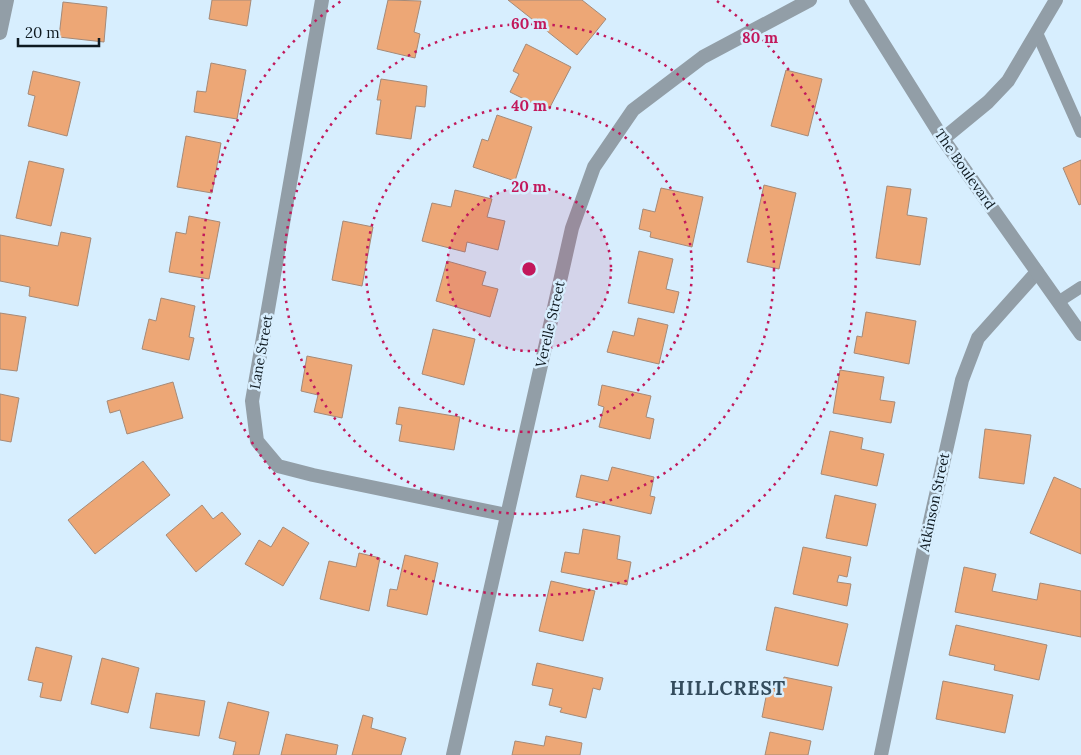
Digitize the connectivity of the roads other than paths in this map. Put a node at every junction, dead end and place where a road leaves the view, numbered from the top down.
1 (7, 0) edge
2 (322, 0) edge
3 (810, 0) edge
4 (856, 0) edge
5 (1056, 0) edge
6 (0, 33) edge
7 (1036, 33) junction
8 (1081, 132) edge
9 (943, 139) junction
10 (1037, 272) junction
11 (1081, 287) edge
12 (1058, 302) junction
13 (1081, 334) edge
14 (507, 515) junction
15 (453, 755) edge
16 (881, 755) edge

1 - 6 street
2 - 14 street, Lane Street
3 - 14 street, Verelle Street
4 - 9 street, The Boulevard
5 - 7 street
7 - 8 lane
7 - 9 street
9 - 10 street, The Boulevard
10 - 12 street, The Boulevard
10 - 16 street, Atkinson Street
11 - 12 lane
12 - 13 street, The Boulevard
14 - 15 street, Verelle Street

